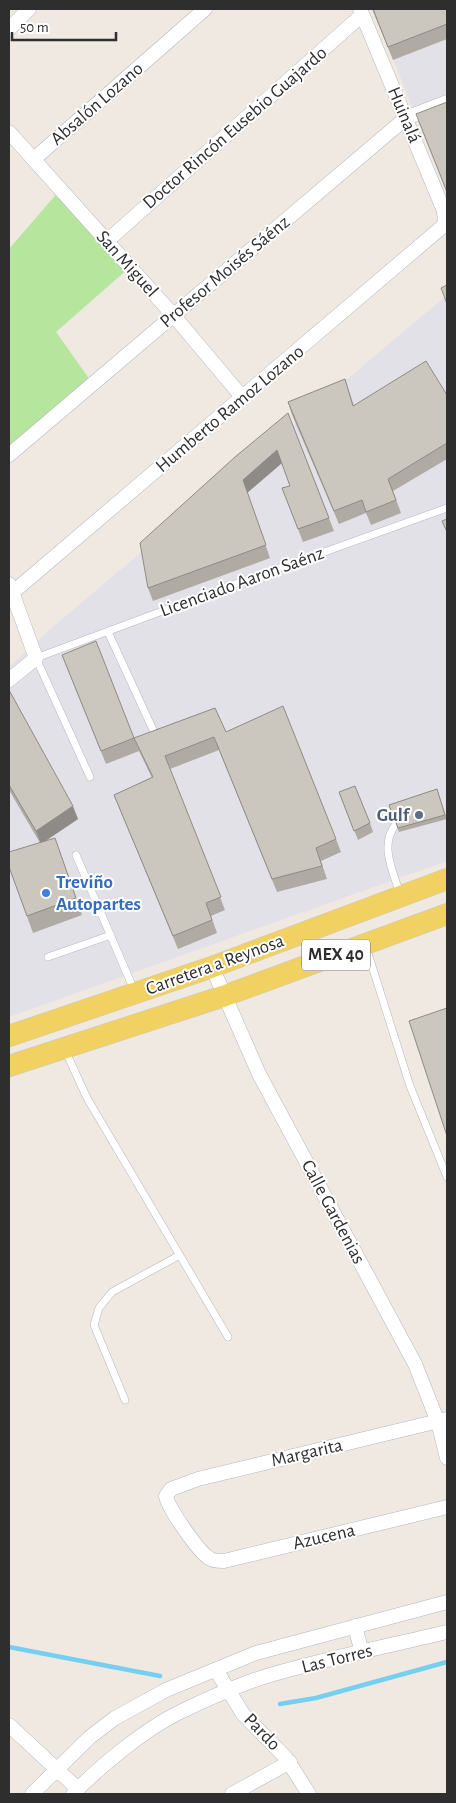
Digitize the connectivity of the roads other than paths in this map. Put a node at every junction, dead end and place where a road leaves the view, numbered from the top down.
1 (29, 9) edge
2 (205, 9) edge
3 (361, 12) edge
4 (9, 29) edge
5 (447, 102) edge
6 (406, 118) junction
7 (9, 132) edge
8 (34, 159) junction
9 (445, 222) joint
10 (107, 240) junction
11 (174, 316) junction
12 (243, 398) junction
13 (9, 455) edge
14 (447, 508) edge
15 (10, 589) edge
16 (108, 632) junction
17 (36, 658) junction
18 (9, 680) edge
19 (154, 732) edge
20 (90, 777) dead end
21 (396, 824) edge
22 (76, 855) dead end
23 (447, 879) edge
24 (401, 896) junction
25 (447, 914) edge
26 (111, 935) junction
27 (365, 944) junction
28 (48, 957) dead end
29 (212, 967) junction
30 (135, 993) junction
31 (224, 996) junction
32 (9, 1036) edge
33 (64, 1048) junction
34 (9, 1066) edge
35 (447, 1177) edge
36 (180, 1255) junction
37 (228, 1337) dead end
38 (125, 1400) dead end
39 (442, 1421) edge
40 (447, 1458) edge
41 (447, 1507) edge
42 (203, 1553) joint
43 (447, 1602) edge
44 (355, 1626) junction
45 (447, 1632) edge
46 (362, 1652) junction
47 (216, 1670) junction
48 (228, 1691) junction
49 (9, 1725) edge
50 (290, 1762) junction
51 (57, 1768) junction
52 (76, 1792) edge
53 (32, 1794) edge
54 (232, 1794) edge
55 (309, 1794) edge

1 - 4 street
2 - 8 street, Absalón Lozano
3 - 6 street, Huinalá
3 - 10 street, Doctor Rincón Eusebio Guajardo
5 - 6 street, Profesor Moisés Sáénz
6 - 9 street, Huinalá
6 - 11 street, Profesor Moisés Sáénz
7 - 8 street, San Miguel
8 - 10 street, San Miguel
9 - 12 street, Humberto Ramoz Lozano
10 - 11 street, San Miguel
11 - 12 street, San Miguel
11 - 13 street, Profesor Moisés Sáénz
12 - 15 street, Humberto Ramoz Lozano
14 - 16 lane, Licenciado Aaron Saénz
15 - 17 street
16 - 17 lane, Licenciado Aaron Saénz
16 - 19 lane
17 - 18 street
17 - 20 lane
21 - 24 lane
22 - 26 lane
23 - 24 main road, Carretera a Reynosa / MEX 40
24 - 29 main road, Carretera a Reynosa / MEX 40
25 - 27 main road, Carretera a Reynosa / MEX 40
26 - 28 lane
26 - 30 lane
27 - 31 main road, Carretera a Reynosa / MEX 40
27 - 35 lane
29 - 30 main road, Carretera a Reynosa / MEX 40
29 - 31 street, Calle Gardenias
30 - 32 main road, Carretera a Reynosa / MEX 40
31 - 33 main road, Carretera a Reynosa / MEX 40
31 - 39 street, Calle Gardenias
33 - 34 main road, Carretera a Reynosa / MEX 40
33 - 36 lane
36 - 37 lane
36 - 38 lane
39 - 40 street, Calle Gardenias
39 - 42 street, Margarita
41 - 42 street, Azucena
43 - 44 street
44 - 46 street
44 - 47 street
45 - 46 street, Las Torres
46 - 48 street, Las Torres
47 - 48 street, Pardo
47 - 51 street
48 - 50 street, Pardo
48 - 52 street, Las Torres
49 - 51 street
50 - 54 street
50 - 55 street, Pardo
51 - 52 street
51 - 53 street

